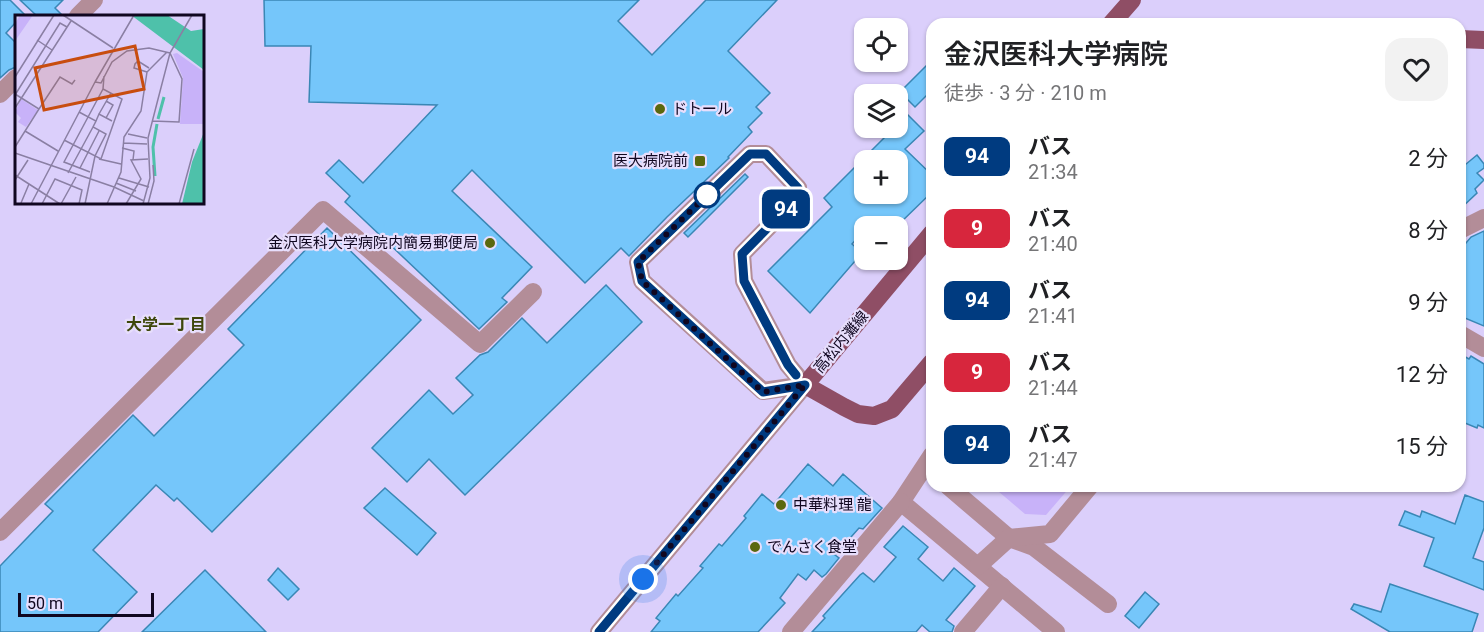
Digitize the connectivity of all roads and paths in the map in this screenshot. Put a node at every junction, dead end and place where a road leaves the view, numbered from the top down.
1 (94, 0) edge
2 (1132, 0) edge
3 (79, 15) edge
4 (1116, 18) edge
5 (1466, 39) edge
6 (1484, 40) edge
7 (15, 79) edge
8 (0, 94) edge
9 (1484, 218) edge
10 (1466, 227) edge
11 (926, 240) edge
12 (533, 292) dead end
13 (1466, 338) edge
14 (1484, 348) edge
15 (926, 369) edge
16 (805, 385) junction
17 (926, 464) edge
18 (955, 492) edge
19 (1085, 492) edge
20 (901, 502) junction
21 (0, 532) edge
22 (1009, 538) junction
23 (978, 566) junction
24 (1002, 586) junction
25 (1108, 604) dead end
26 (599, 632) edge
27 (791, 632) edge
28 (963, 632) edge
29 (1056, 632) edge

1 - 3 street
2 - 4 main road
5 - 6 main road
7 - 8 street
9 - 10 street
11 - 16 main road, 高松内灘線
12 - 21 street
13 - 14 street
15 - 16 main road, 高松内灘線
16 - 16 street
16 - 26 street
17 - 20 street
18 - 22 street
19 - 22 street
20 - 23 street
20 - 27 street
22 - 23 street
22 - 25 street
23 - 24 street
24 - 28 street
24 - 29 street

